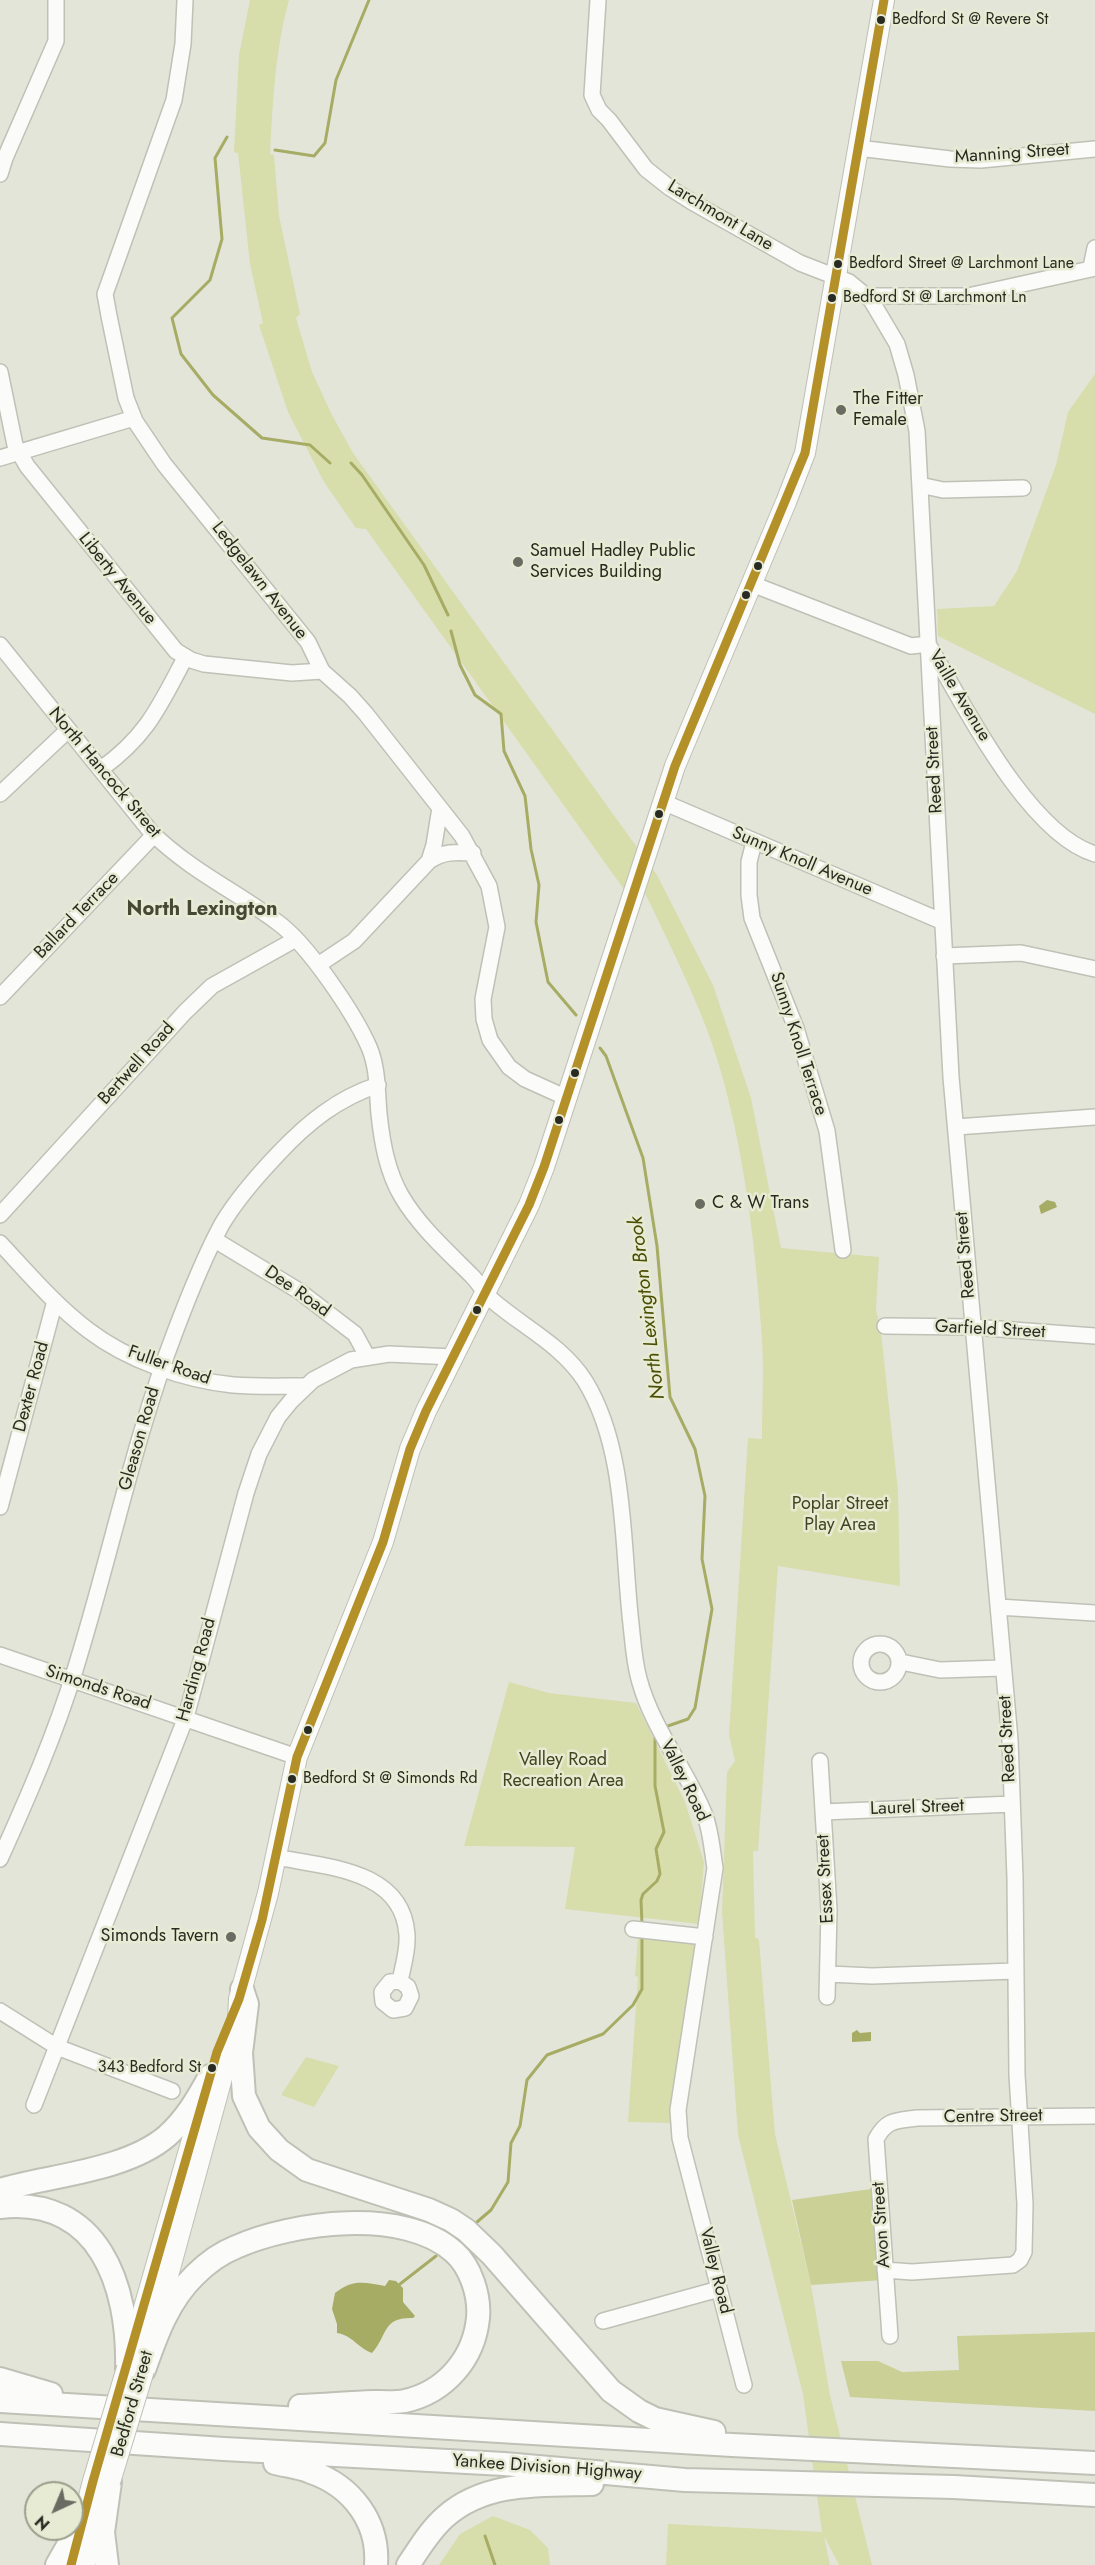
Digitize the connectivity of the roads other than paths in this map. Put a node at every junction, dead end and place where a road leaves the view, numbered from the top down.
1 (56, 0) edge
2 (185, 0) edge
3 (598, 0) edge
4 (884, 0) edge
5 (858, 148) junction
6 (1095, 149) edge
7 (0, 174) edge
8 (1095, 248) edge
9 (1093, 267) edge
10 (836, 276) junction
11 (867, 296) junction
12 (0, 372) edge
13 (134, 418) junction
14 (19, 452) junction
15 (0, 458) edge
16 (920, 485) junction
17 (1023, 488) dead end
18 (752, 584) junction
19 (928, 644) junction
20 (0, 645) edge
21 (185, 658) junction
22 (322, 671) junction
23 (953, 687) junction
24 (930, 695) junction
25 (68, 730) junction
26 (100, 770) junction
27 (0, 794) edge
28 (663, 802) junction
29 (440, 808) junction
30 (154, 835) junction
31 (754, 842) junction
32 (473, 853) junction
33 (1095, 854) edge
34 (429, 861) junction
35 (941, 921) junction
36 (296, 939) junction
37 (944, 956) junction
38 (318, 966) junction
39 (1095, 969) edge
40 (0, 997) edge
41 (378, 1085) junction
42 (567, 1098) junction
43 (1095, 1117) edge
44 (956, 1127) junction
45 (0, 1215) edge
46 (215, 1240) junction
47 (0, 1243) edge
48 (843, 1250) dead end
49 (486, 1293) junction
50 (55, 1301) junction
51 (885, 1326) dead end
52 (972, 1327) junction
53 (1095, 1336) edge
54 (367, 1356) junction
55 (453, 1358) junction
56 (162, 1367) junction
57 (306, 1386) junction
58 (0, 1507) edge
59 (998, 1607) junction
60 (1095, 1613) edge
61 (0, 1655) edge
62 (901, 1662) dead end
63 (1002, 1668) junction
64 (72, 1680) junction
65 (186, 1717) junction
66 (297, 1757) junction
67 (820, 1761) dead end
68 (1012, 1804) junction
69 (823, 1812) junction
70 (276, 1857) junction
71 (0, 1859) edge
72 (641, 1930) dead end
73 (705, 1937) junction
74 (1016, 1971) junction
75 (829, 1974) junction
76 (400, 1981) dead end
77 (240, 1994) junction
78 (827, 1997) dead end
79 (0, 2011) edge
80 (57, 2047) junction
81 (210, 2076) junction
82 (172, 2091) dead end
83 (34, 2105) dead end
84 (1019, 2116) junction
85 (1095, 2116) edge
86 (892, 2122) joint
87 (0, 2190) edge
88 (0, 2207) edge
89 (885, 2270) junction
90 (719, 2289) junction
91 (603, 2321) dead end
92 (890, 2336) dead end
93 (135, 2369) junction
94 (0, 2379) edge
95 (744, 2385) dead end
96 (0, 2401) edge
97 (105, 2408) junction
98 (215, 2413) junction
99 (0, 2434) edge
100 (90, 2440) junction
101 (804, 2448) junction
102 (224, 2449) junction
103 (0, 2450) edge
104 (1095, 2463) edge
105 (670, 2478) junction
106 (101, 2482) junction
107 (1095, 2495) edge
108 (84, 2517) edge
109 (71, 2541) edge
110 (77, 2541) edge
111 (57, 2565) edge
112 (71, 2565) edge
113 (85, 2565) edge
114 (107, 2565) edge
115 (376, 2565) edge
116 (408, 2565) edge

1 - 7 street
2 - 13 street, Ledgelawn Avenue
3 - 10 street, Larchmont Lane
4 - 5 main road, Bedford Street
5 - 6 street, Manning Street
5 - 10 main road, Bedford Street
8 - 9 street
9 - 11 street
10 - 11 street, Reed Street
10 - 18 main road, Bedford Street
11 - 16 street, Reed Street
12 - 14 street, Liberty Avenue
13 - 14 street
13 - 22 street, Ledgelawn Avenue
14 - 15 street
14 - 21 street, Liberty Avenue
16 - 17 street
16 - 19 street, Reed Street
18 - 19 street, Vaille Avenue
18 - 28 main road, Bedford Street
19 - 23 street, Vaille Avenue
19 - 24 street, Reed Street
20 - 25 street, North Hancock Street
21 - 22 street
21 - 26 street
22 - 29 street, Ledgelawn Avenue
23 - 24 street
23 - 33 street, Vaille Avenue
24 - 35 street, Reed Street
25 - 26 street, North Hancock Street
25 - 27 street
26 - 30 street, North Hancock Street
28 - 31 street, Sunny Knoll Avenue
28 - 42 main road, Bedford Street
29 - 32 street, Ledgelawn Avenue
29 - 34 street
30 - 36 street, North Hancock Street
30 - 40 street, Ballard Terrace
31 - 35 street, Sunny Knoll Avenue
31 - 48 street, Sunny Knoll Terrace
32 - 34 street
32 - 42 street, Ledgelawn Avenue
34 - 38 street
35 - 37 street, Reed Street
36 - 38 street, North Hancock Street
36 - 45 street, Bertwell Road
37 - 39 street
37 - 44 street, Reed Street
38 - 41 street, North Hancock Street
41 - 46 street, Gleason Road
41 - 49 street, North Hancock Street
42 - 49 main road, Bedford Street
43 - 44 street
44 - 52 street, Reed Street
46 - 54 street, Dee Road
46 - 56 street, Gleason Road
47 - 50 street, Fuller Road
49 - 55 main road, Bedford Street
49 - 73 street, Valley Road
50 - 56 street, Fuller Road
50 - 58 street, Dexter Road
51 - 52 street, Garfield Street
52 - 53 street, Garfield Street
52 - 59 street, Reed Street
54 - 55 street, Harding Road
54 - 57 street, Harding Road
55 - 66 main road, Bedford Street
56 - 57 street, Fuller Road
56 - 64 street, Gleason Road
57 - 65 street, Harding Road
59 - 60 street
59 - 63 street, Reed Street
61 - 64 street, Simonds Road
62 - 63 street
63 - 68 street, Reed Street
64 - 65 street, Simonds Road
64 - 71 street, Gleason Road
65 - 66 street, Simonds Road
65 - 80 street, Harding Road
66 - 70 main road, Bedford Street
67 - 69 street, Essex Street
68 - 69 street, Laurel Street
68 - 74 street, Reed Street
69 - 75 street, Essex Street
70 - 76 street
70 - 77 main road, Bedford Street
72 - 73 street
73 - 90 street, Valley Road
74 - 75 street
74 - 84 street, Reed Street
75 - 78 street, Essex Street
77 - 81 main road, Bedford Street
77 - 93 main road, Bedford Street
77 - 101 highway
79 - 80 street
80 - 82 street
80 - 83 street, Harding Road
81 - 87 highway
81 - 93 main road, Bedford Street
84 - 85 street, Centre Street
84 - 86 street, Centre Street
84 - 89 street, Reed Street
86 - 89 street, Avon Street
88 - 93 highway
89 - 92 street, Avon Street
90 - 91 street
90 - 95 street, Valley Road
93 - 98 highway
93 - 106 main road, Bedford Street, bridge
94 - 97 highway
96 - 97 highway, Yankee Division Highway
97 - 98 highway, Yankee Division Highway
98 - 101 highway, Yankee Division Highway
99 - 100 highway, Yankee Division Highway
100 - 102 highway, Yankee Division Highway
100 - 103 highway
101 - 104 highway, Yankee Division Highway
102 - 105 highway, Yankee Division Highway
102 - 115 highway
105 - 107 highway, Yankee Division Highway
105 - 116 highway
106 - 108 main road, Bedford Street
106 - 113 main road, Bedford Street
106 - 114 highway
109 - 111 highway
110 - 112 main road, Bedford Street

